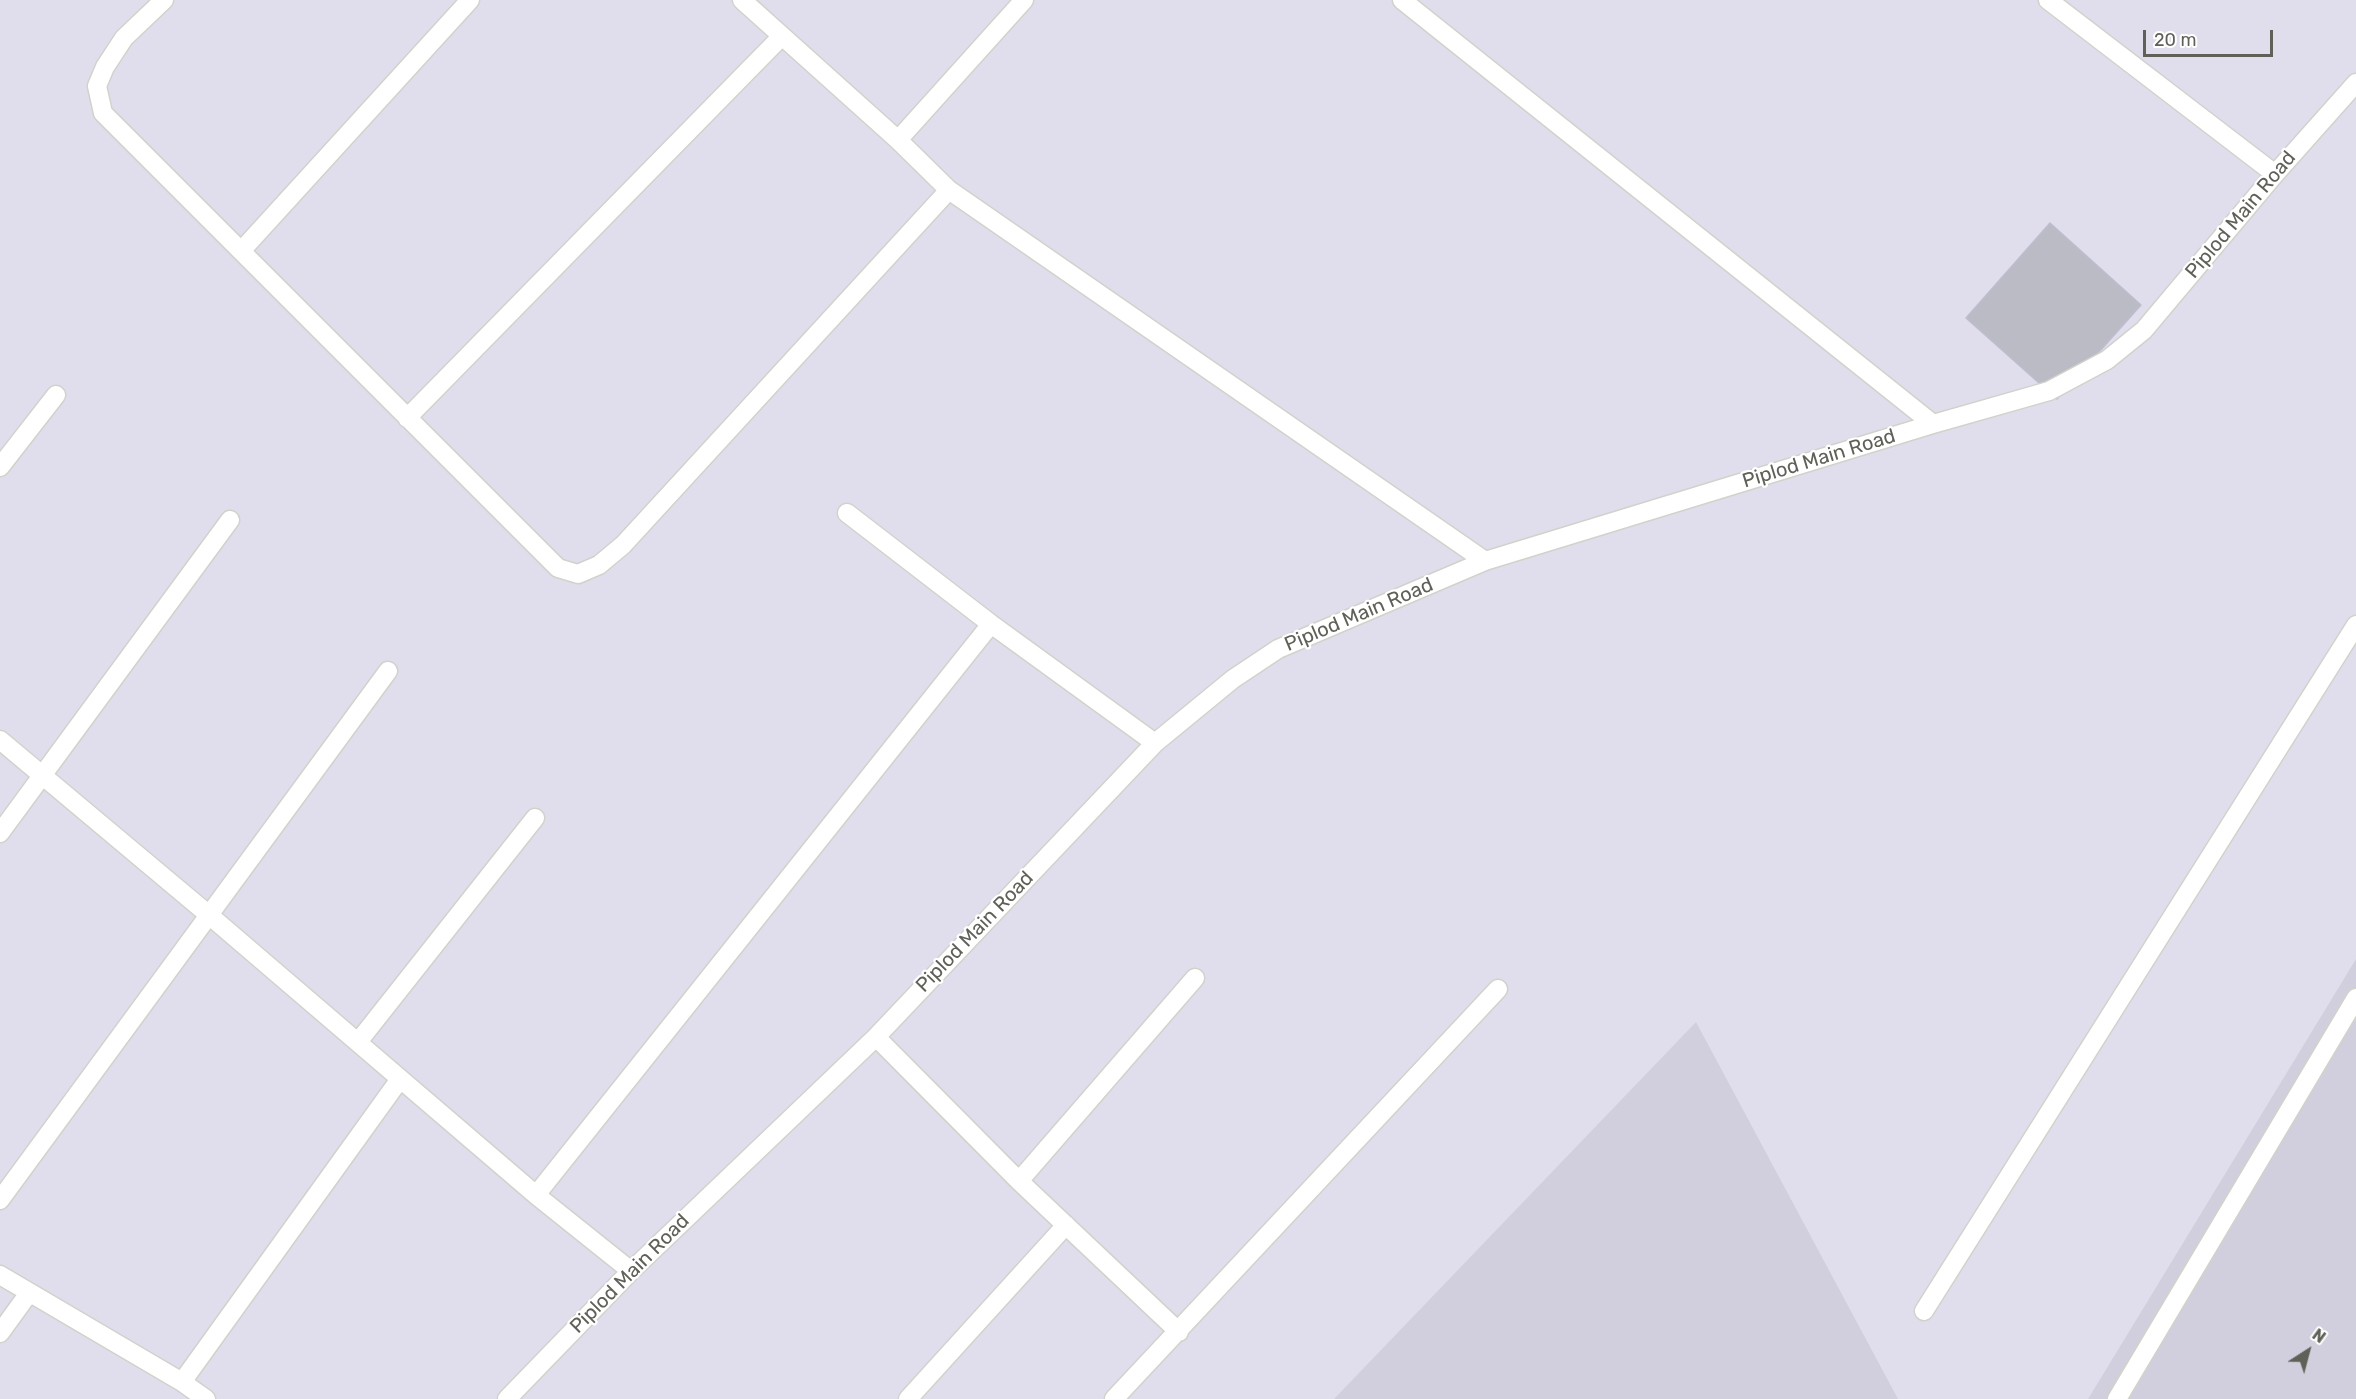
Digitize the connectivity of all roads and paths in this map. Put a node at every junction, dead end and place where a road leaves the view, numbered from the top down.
1 (164, 0) edge
2 (470, 0) edge
3 (742, 0) edge
4 (1024, 0) edge
5 (1402, 0) edge
6 (2048, 0) edge
7 (782, 36) junction
8 (2356, 82) edge
9 (898, 140) junction
10 (2275, 174) junction
11 (950, 190) junction
12 (243, 250) junction
13 (56, 395) dead end
14 (407, 418) junction
15 (1933, 424) junction
16 (0, 467) edge
17 (847, 513) dead end
18 (230, 520) dead end
19 (1485, 561) junction
20 (991, 624) junction
21 (2356, 625) edge
22 (388, 671) dead end
23 (0, 740) edge
24 (1155, 743) junction
25 (42, 776) junction
26 (535, 818) dead end
27 (0, 833) edge
28 (209, 915) junction
29 (1195, 978) dead end
30 (1498, 989) dead end
31 (2356, 999) edge
32 (876, 1037) junction
33 (358, 1042) junction
34 (400, 1079) junction
35 (1019, 1181) junction
36 (536, 1195) junction
37 (0, 1200) edge
38 (1066, 1225) junction
39 (631, 1271) junction
40 (0, 1275) edge
41 (28, 1293) junction
42 (1924, 1311) dead end
43 (1179, 1332) junction
44 (0, 1333) edge
45 (182, 1382) junction
46 (206, 1399) edge
47 (507, 1399) edge
48 (908, 1399) edge
49 (1114, 1399) edge
50 (2117, 1399) edge

1 - 12 street
2 - 12 street
3 - 7 street
4 - 9 street
5 - 15 street
6 - 10 street
7 - 9 street
7 - 14 street
8 - 10 street, Piplod Main Road
9 - 11 street
10 - 15 street, Piplod Main Road
11 - 14 street
11 - 19 street
12 - 14 street
13 - 16 street
15 - 19 street, Piplod Main Road
17 - 20 street
18 - 25 street
19 - 24 street, Piplod Main Road
20 - 24 street
20 - 36 street
21 - 42 street
22 - 28 street
23 - 25 street
24 - 32 street, Piplod Main Road
25 - 27 street
25 - 28 street
26 - 33 street
28 - 33 street
28 - 37 street
29 - 35 street
30 - 43 street
31 - 50 street
32 - 35 street
32 - 39 street, Piplod Main Road
33 - 34 street
34 - 36 street
34 - 45 street
35 - 38 street
36 - 39 street
38 - 43 street
38 - 48 street
39 - 47 street, Piplod Main Road
40 - 41 street
41 - 44 street
41 - 45 street
43 - 49 street
45 - 46 street

